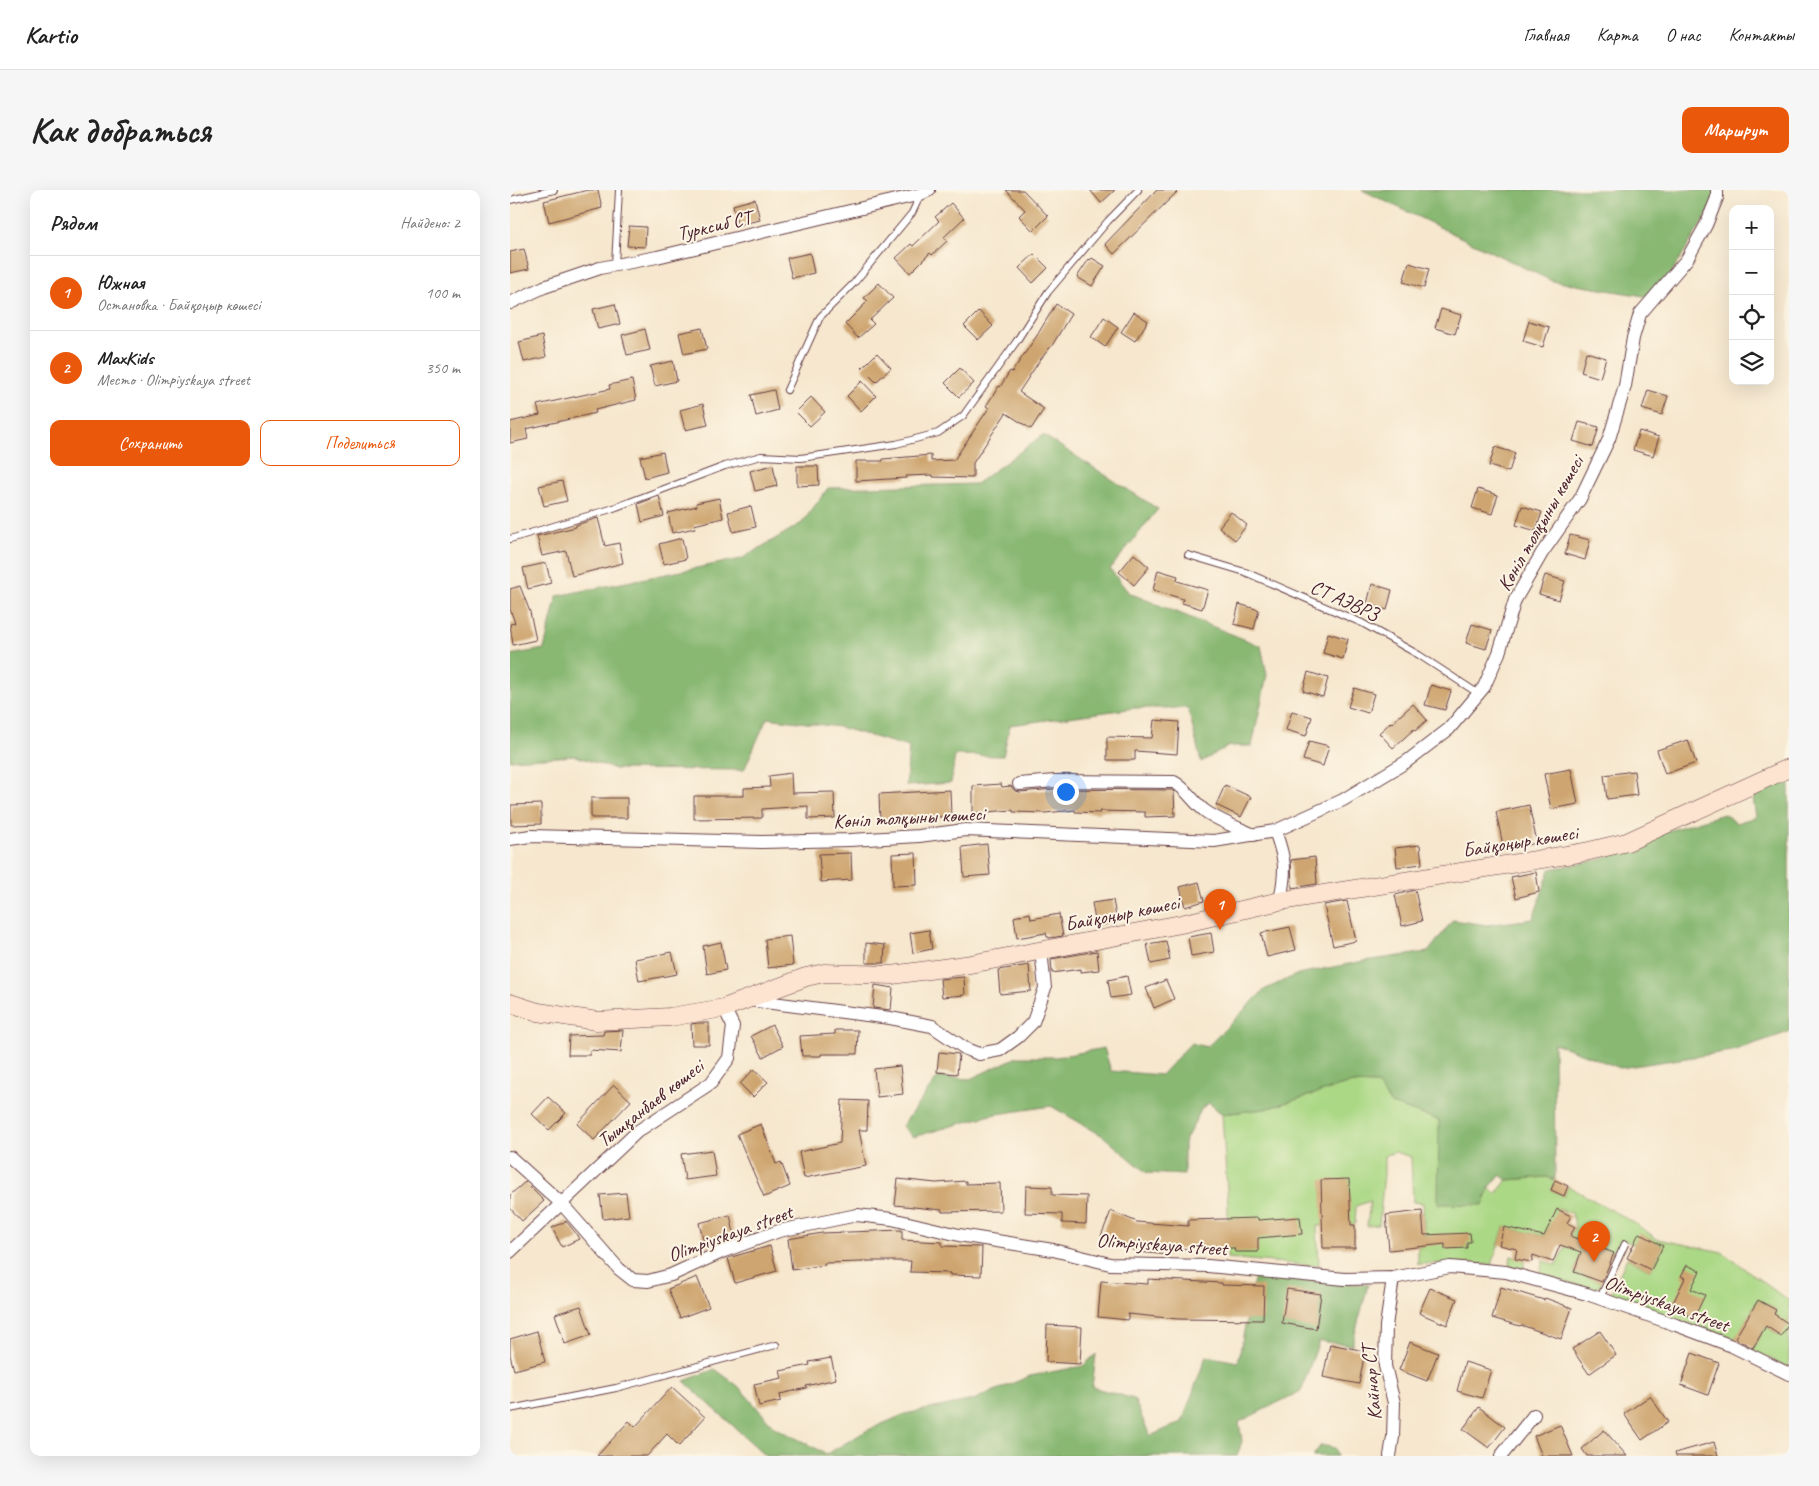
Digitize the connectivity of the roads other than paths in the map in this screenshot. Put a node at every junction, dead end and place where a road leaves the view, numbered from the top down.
1 (554, 190) edge
2 (619, 190) edge
3 (1138, 190) edge
4 (1717, 190) edge
5 (925, 192) edge
6 (510, 200) edge
7 (616, 265) junction
8 (510, 303) edge
9 (787, 390) dead end
10 (510, 539) edge
11 (1188, 555) dead end
12 (1479, 694) junction
13 (1789, 768) edge
14 (1019, 784) dead end
15 (1275, 831) junction
16 (1254, 835) junction
17 (510, 838) edge
18 (1280, 901) junction
19 (1041, 950) junction
20 (747, 1000) junction
21 (510, 1003) edge
22 (724, 1008) junction
23 (510, 1157) edge
24 (561, 1203) junction
25 (1625, 1244) dead end
26 (510, 1252) edge
27 (1393, 1278) junction
28 (1600, 1298) junction
29 (776, 1345) dead end
30 (1789, 1374) edge
31 (510, 1409) edge
32 (1534, 1415) dead end
33 (1390, 1456) edge
34 (1500, 1456) edge

1 - 6 lane
2 - 7 lane
3 - 10 lane
4 - 12 street, Көніл толқыны көшесі
5 - 7 street, Турксиб СТ
5 - 9 lane
7 - 8 street, Турксиб СТ
11 - 12 lane, СТ АЭВРЗ
12 - 15 street, Көніл толқыны көшесі
13 - 18 street, Байқоңыр көшесі
14 - 16 street
15 - 16 street, Көніл толқыны көшесі
15 - 18 street
16 - 17 street, Көніл толқыны көшесі
18 - 19 street, Байқоңыр көшесі
19 - 20 street, Байқоңыр көшесі
19 - 20 street
20 - 22 street, Байқоңыр көшесі
21 - 22 street, Байқоңыр көшесі
22 - 24 street, Тышқанбаев көшесі
23 - 24 street, Olimpiyskaya street
24 - 26 street, Тышқанбаев көшесі
24 - 27 street, Olimpiyskaya street
25 - 28 lane
27 - 28 street, Olimpiyskaya street
27 - 33 street, Кайнар СТ
28 - 30 street, Olimpiyskaya street
29 - 31 lane
32 - 34 street

